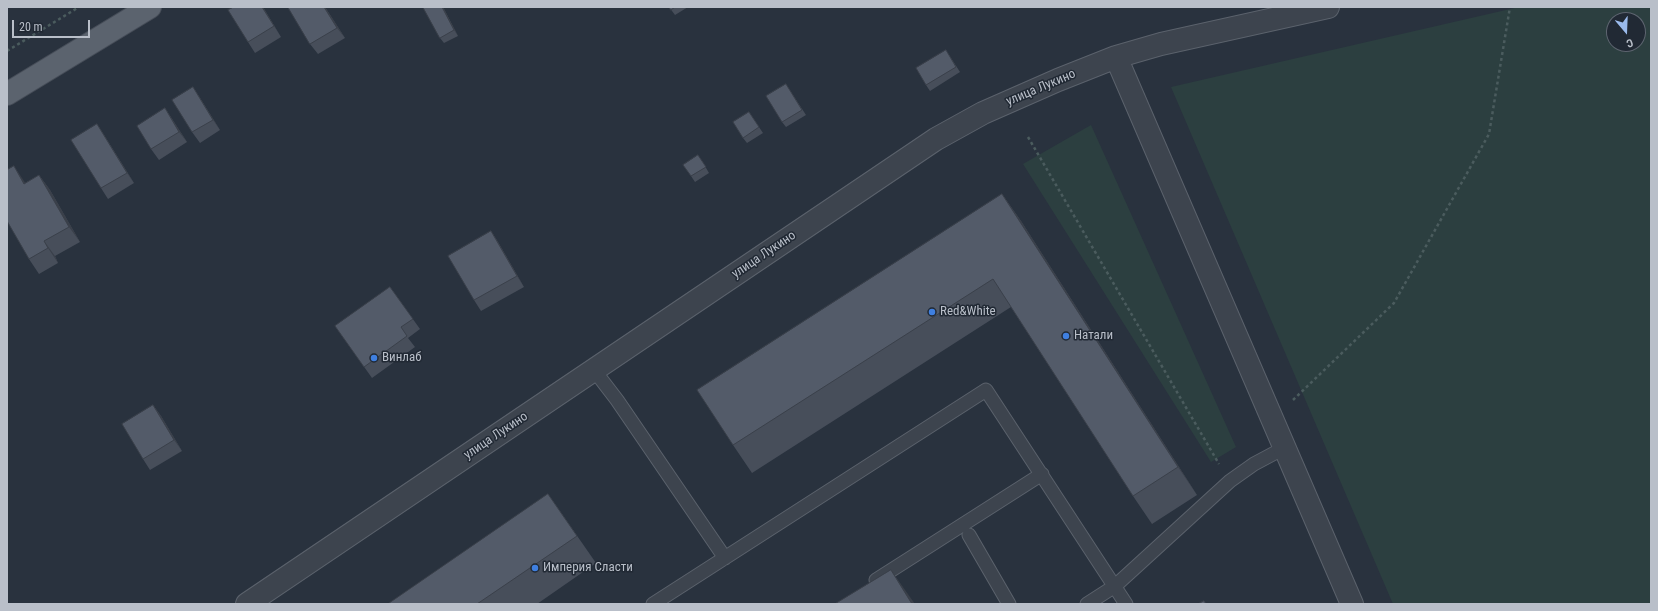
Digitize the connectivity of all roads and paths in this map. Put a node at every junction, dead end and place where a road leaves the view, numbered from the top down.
1 (79, 7) edge
2 (150, 7) edge
3 (1328, 7) edge
4 (1510, 7) edge
5 (7, 51) edge
6 (1116, 57) junction
7 (7, 94) edge
8 (1028, 136) dead end
9 (594, 370) junction
10 (1293, 400) dead end
11 (1284, 448) junction
12 (1042, 474) junction
13 (1230, 481) junction
14 (969, 535) dead end
15 (725, 558) junction
16 (1115, 586) junction
17 (864, 587) edge
18 (247, 604) edge
19 (653, 604) edge
20 (1009, 604) edge
21 (1087, 604) edge
22 (1126, 604) edge
23 (1352, 604) edge

1 - 5 path
2 - 7 main road
3 - 6 street, улица Лукино
4 - 10 path
6 - 9 street, улица Лукино
6 - 11 street
8 - 13 path
9 - 15 lane
9 - 18 street, улица Лукино
11 - 13 lane
11 - 23 street
12 - 15 lane
12 - 16 lane
12 - 17 lane
13 - 16 lane
14 - 20 lane
15 - 19 lane
16 - 21 lane
16 - 22 lane

